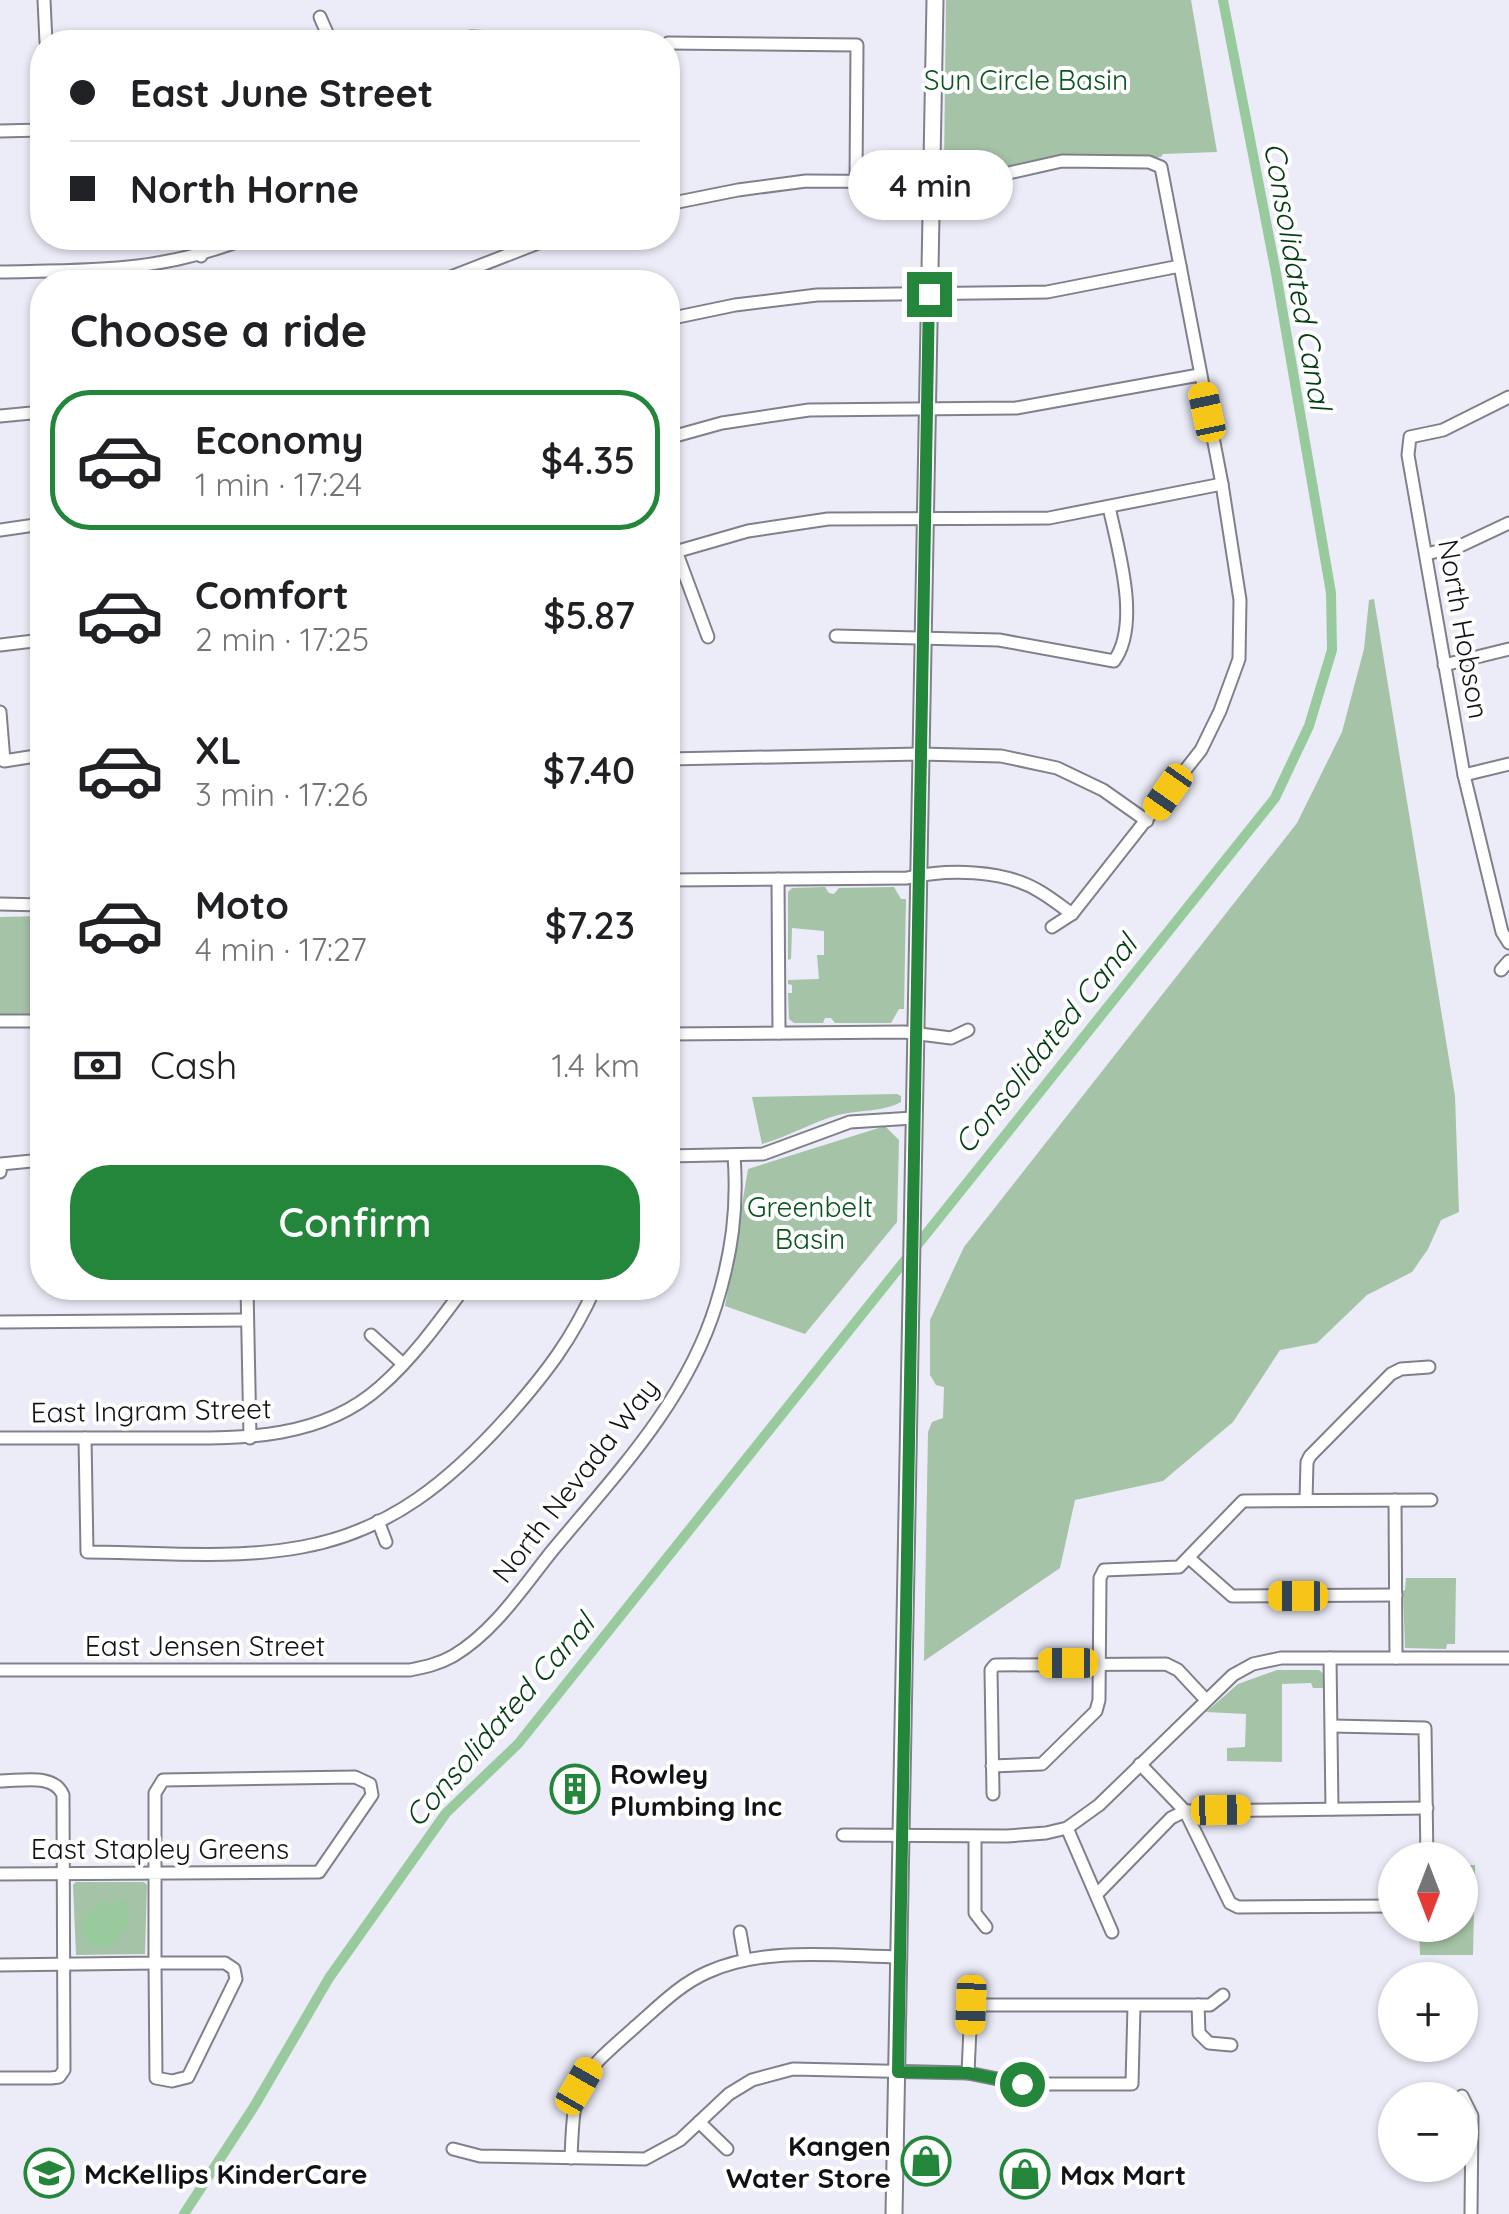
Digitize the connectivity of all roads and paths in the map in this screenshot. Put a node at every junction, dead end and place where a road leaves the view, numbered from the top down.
1 (44, 0) edge
2 (935, 0) edge
3 (320, 17) dead end
4 (45, 30) edge
5 (326, 30) edge
6 (680, 43) edge
7 (0, 130) edge
8 (30, 130) edge
9 (856, 181) junction
10 (932, 182) junction
11 (680, 202) edge
12 (199, 250) edge
13 (216, 250) edge
14 (510, 250) edge
15 (201, 256) junction
16 (1180, 266) junction
17 (136, 270) edge
18 (465, 270) edge
19 (0, 272) edge
20 (30, 273) edge
21 (929, 294) junction
22 (680, 317) edge
23 (1199, 376) junction
24 (1509, 397) edge
25 (928, 407) junction
26 (30, 413) edge
27 (0, 416) edge
28 (680, 435) edge
29 (1222, 484) junction
30 (1110, 507) junction
31 (925, 518) junction
32 (1509, 523) edge
33 (30, 526) edge
34 (0, 530) edge
35 (680, 550) edge
36 (1426, 554) junction
37 (680, 571) edge
38 (836, 636) dead end
39 (922, 636) junction
40 (708, 638) dead end
41 (30, 641) edge
42 (0, 644) edge
43 (1509, 649) edge
44 (1444, 664) junction
45 (0, 712) edge
46 (920, 754) junction
47 (30, 757) edge
48 (680, 758) edge
49 (1509, 764) edge
50 (1464, 775) junction
51 (1147, 822) junction
52 (918, 875) junction
53 (778, 879) junction
54 (680, 880) edge
55 (0, 904) edge
56 (30, 905) edge
57 (1072, 914) junction
58 (1052, 927) dead end
59 (1509, 943) edge
60 (0, 1021) edge
61 (30, 1021) edge
62 (968, 1030) dead end
63 (780, 1033) junction
64 (680, 1034) edge
65 (916, 1035) junction
66 (913, 1118) junction
67 (734, 1155) junction
68 (680, 1156) edge
69 (30, 1161) edge
70 (1, 1164) edge
71 (0, 1172) edge
72 (247, 1300) edge
73 (454, 1300) edge
74 (589, 1300) edge
75 (247, 1320) junction
76 (0, 1322) edge
77 (371, 1336) dead end
78 (403, 1364) junction
79 (1428, 1368) dead end
80 (0, 1438) edge
81 (86, 1438) junction
82 (250, 1438) junction
83 (1306, 1500) junction
84 (1396, 1500) junction
85 (1431, 1500) dead end
86 (378, 1522) junction
87 (386, 1542) dead end
88 (1189, 1558) junction
89 (1396, 1596) junction
90 (1330, 1658) junction
91 (1396, 1658) junction
92 (1509, 1658) edge
93 (1099, 1663) junction
94 (0, 1670) edge
95 (410, 1670) joint
96 (1206, 1700) junction
97 (1332, 1726) junction
98 (1140, 1764) junction
99 (992, 1766) junction
100 (0, 1781) edge
101 (993, 1794) dead end
102 (1427, 1808) junction
103 (1332, 1809) junction
104 (1184, 1811) junction
105 (1067, 1828) junction
106 (844, 1835) dead end
107 (902, 1836) junction
108 (975, 1837) junction
109 (1427, 1842) edge
110 (0, 1874) edge
111 (62, 1874) junction
112 (154, 1874) junction
113 (1097, 1894) junction
114 (1378, 1906) edge
115 (986, 1927) dead end
116 (740, 1932) dead end
117 (1112, 1932) dead end
118 (900, 1957) junction
119 (745, 1960) junction
120 (155, 1963) junction
121 (63, 1964) junction
122 (0, 1965) edge
123 (1223, 1995) dead end
124 (1198, 2005) junction
125 (1134, 2006) junction
126 (1232, 2045) dead end
127 (898, 2072) junction
128 (968, 2073) junction
129 (0, 2078) edge
130 (699, 2122) junction
131 (454, 2149) dead end
132 (727, 2150) dead end
133 (572, 2158) junction
134 (1471, 2182) edge
135 (894, 2214) edge
136 (1471, 2214) edge

1 - 4 street
2 - 10 street
3 - 5 street
6 - 9 street
7 - 8 street
9 - 10 street
9 - 11 street
10 - 16 street
10 - 21 street
12 - 15 street
13 - 15 street
14 - 18 street
15 - 17 street
16 - 21 street
16 - 23 street
19 - 20 street
21 - 22 street
21 - 25 street
23 - 25 street
23 - 29 street
24 - 36 street, North Hobson
25 - 28 street
25 - 31 street
26 - 27 street
29 - 30 street
29 - 51 street
30 - 31 street
30 - 39 street
31 - 35 street
31 - 39 street
32 - 36 street
33 - 34 street
36 - 44 street, North Hobson
37 - 40 street
38 - 39 street
39 - 46 street
41 - 42 street
43 - 44 street
44 - 50 street, North Hobson
45 - 47 street
46 - 48 street
46 - 51 street
46 - 52 street
49 - 50 street
50 - 59 street, North Hobson
51 - 57 street
52 - 53 street
52 - 57 street
52 - 65 street
53 - 54 street
53 - 63 street
55 - 56 street
57 - 58 street
60 - 61 street
62 - 65 street
63 - 64 street
63 - 65 street
65 - 66 street
66 - 67 street
66 - 107 street
67 - 68 street
67 - 95 street, North Nevada Way
69 - 70 street
70 - 71 street
72 - 75 street
73 - 78 street, East Ingram Street
74 - 86 street
75 - 76 street
75 - 82 street
77 - 78 street
78 - 82 street, East Ingram Street
79 - 83 street
80 - 81 street, East Ingram Street
81 - 82 street, East Ingram Street
81 - 86 street
83 - 84 street
83 - 88 street
84 - 85 street
84 - 89 street
86 - 87 street
88 - 89 street
88 - 93 street
89 - 91 street
90 - 91 street
90 - 96 street
90 - 97 street
91 - 92 street
93 - 96 street
93 - 99 street
93 - 99 street
94 - 95 street, East Jensen Street
96 - 98 street
97 - 102 street
97 - 103 street
98 - 104 street
98 - 105 street
99 - 101 street
100 - 111 street
102 - 103 street
102 - 109 street
103 - 104 street
104 - 113 street
104 - 114 street
105 - 108 street
105 - 113 street
106 - 107 street
107 - 108 street
107 - 118 street
108 - 115 street
110 - 111 street, East Stapley Greens
111 - 112 street, East Stapley Greens
111 - 121 street
112 - 112 street, East Stapley Greens
112 - 120 street
113 - 117 street
116 - 119 street
118 - 119 street
118 - 127 street
119 - 133 street
120 - 120 street
120 - 121 street
121 - 122 street
121 - 129 street
123 - 124 street
124 - 125 street
124 - 126 street
125 - 128 street
125 - 128 street
127 - 128 street
127 - 130 street
127 - 135 street
130 - 132 street
130 - 133 street
131 - 133 street
134 - 136 street

